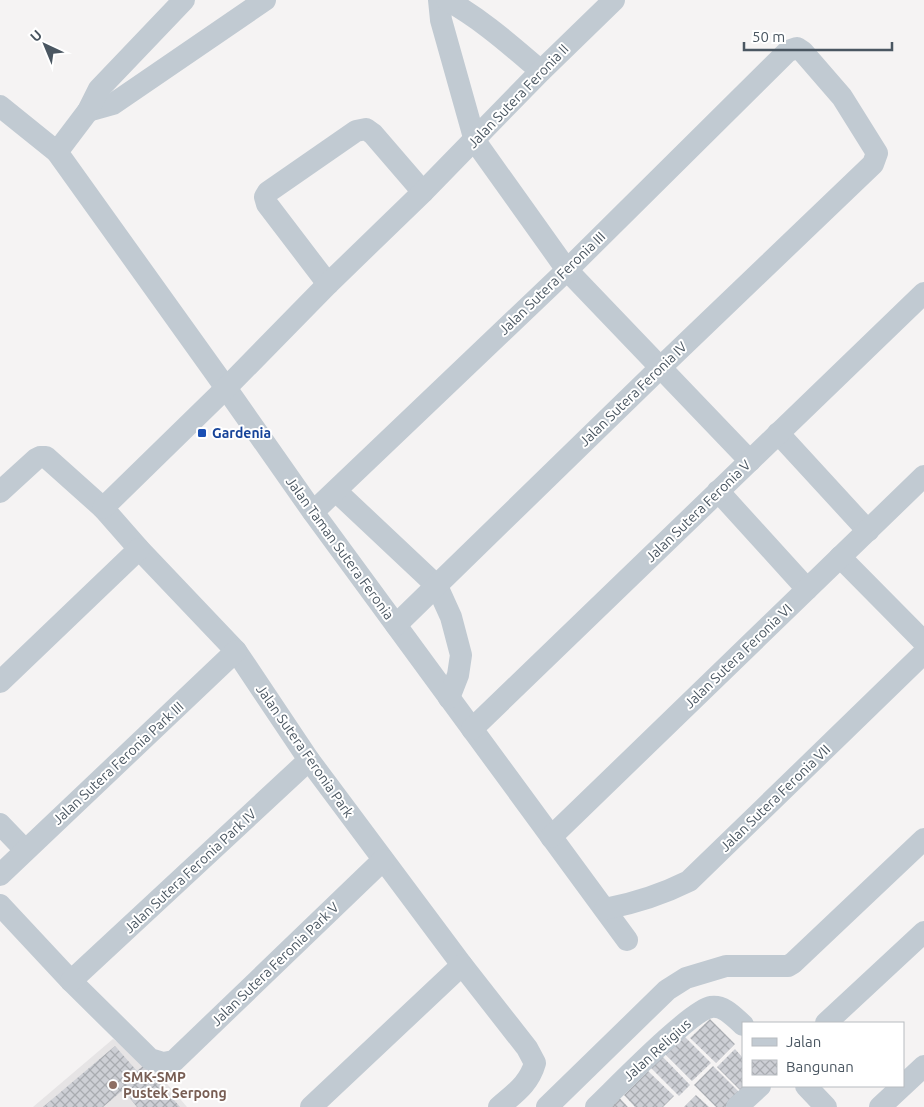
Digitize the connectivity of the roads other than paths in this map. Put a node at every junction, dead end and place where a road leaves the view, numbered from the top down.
1 (184, 0) edge
2 (265, 0) edge
3 (439, 0) edge
4 (447, 0) edge
5 (614, 0) edge
6 (788, 51) joint
7 (541, 71) junction
8 (0, 106) edge
9 (88, 111) junction
10 (474, 141) junction
11 (57, 152) junction
12 (424, 192) junction
13 (567, 270) junction
14 (328, 284) junction
15 (924, 292) edge
16 (661, 367) junction
17 (226, 388) junction
18 (778, 434) junction
19 (750, 461) junction
20 (924, 476) edge
21 (718, 491) junction
22 (0, 492) edge
23 (336, 492) junction
24 (103, 508) junction
25 (313, 512) junction
26 (868, 530) junction
27 (139, 549) junction
28 (840, 556) junction
29 (437, 586) junction
30 (807, 589) junction
31 (396, 625) junction
32 (924, 642) edge
33 (236, 651) junction
34 (924, 653) edge
35 (0, 682) edge
36 (449, 698) junction
37 (472, 729) junction
38 (309, 760) junction
39 (0, 824) edge
40 (552, 837) junction
41 (924, 839) edge
42 (25, 850) junction
43 (383, 860) junction
44 (0, 875) edge
45 (0, 905) edge
46 (605, 909) junction
47 (924, 932) edge
48 (628, 940) dead end
49 (462, 965) junction
50 (71, 982) junction
51 (827, 1022) edge
52 (742, 1024) edge
53 (924, 1066) edge
54 (904, 1085) edge
55 (759, 1087) edge
56 (807, 1087) edge
57 (901, 1087) edge
58 (311, 1107) edge
59 (499, 1107) edge
60 (547, 1107) edge
61 (596, 1107) edge
62 (737, 1107) edge
63 (826, 1107) edge
64 (880, 1107) edge

1 - 9 street
2 - 9 street
3 - 10 street
4 - 7 street
5 - 7 street, Jalan Sutera Feronia II
6 - 13 street, Jalan Sutera Feronia III
6 - 16 street, Jalan Sutera Feronia IV
7 - 10 street, Jalan Sutera Feronia II
8 - 11 street, Jalan Taman Sutera Feronia
9 - 11 street
10 - 12 street, Jalan Sutera Feronia II
10 - 13 street
11 - 17 street, Jalan Taman Sutera Feronia
12 - 14 street, Jalan Sutera Feronia II
12 - 14 street
13 - 16 street
13 - 23 street, Jalan Sutera Feronia III
14 - 17 street, Jalan Sutera Feronia II
15 - 18 street, Jalan Sutera Feronia V
16 - 19 street
16 - 29 street, Jalan Sutera Feronia IV
17 - 24 street, Jalan Sutera Feronia II
17 - 25 street, Jalan Taman Sutera Feronia
18 - 19 street, Jalan Sutera Feronia V
18 - 26 street
19 - 21 street, Jalan Sutera Feronia V
20 - 26 street, Jalan Sutera Feronia VI
21 - 30 street
21 - 37 street, Jalan Sutera Feronia V
22 - 24 street, Jalan Sutera Feronia Park
23 - 25 street, Jalan Sutera Feronia III
23 - 29 street
24 - 27 street, Jalan Sutera Feronia Park
25 - 31 street, Jalan Taman Sutera Feronia
26 - 28 street, Jalan Sutera Feronia VI
27 - 33 street, Jalan Sutera Feronia Park
27 - 35 street
28 - 30 street, Jalan Sutera Feronia VI
28 - 32 street
29 - 31 street, Jalan Sutera Feronia IV
29 - 36 street
30 - 40 street, Jalan Sutera Feronia VI
31 - 36 street, Jalan Taman Sutera Feronia
33 - 38 street, Jalan Sutera Feronia Park
33 - 42 street, Jalan Sutera Feronia Park III
34 - 46 street, Jalan Sutera Feronia VII
36 - 37 street, Jalan Taman Sutera Feronia
37 - 40 street, Jalan Taman Sutera Feronia
38 - 43 street, Jalan Sutera Feronia Park
38 - 50 street, Jalan Sutera Feronia Park IV
39 - 42 street
40 - 46 street, Jalan Taman Sutera Feronia
41 - 60 street
42 - 44 street, Jalan Sutera Feronia Park III
43 - 49 street, Jalan Sutera Feronia Park
43 - 50 street, Jalan Sutera Feronia Park V
45 - 50 street
46 - 48 street, Jalan Taman Sutera Feronia
47 - 51 street
49 - 58 street
49 - 59 street, Jalan Sutera Feronia Park
52 - 61 street, Jalan Religius
53 - 54 street
55 - 62 street
56 - 63 street
57 - 64 street

